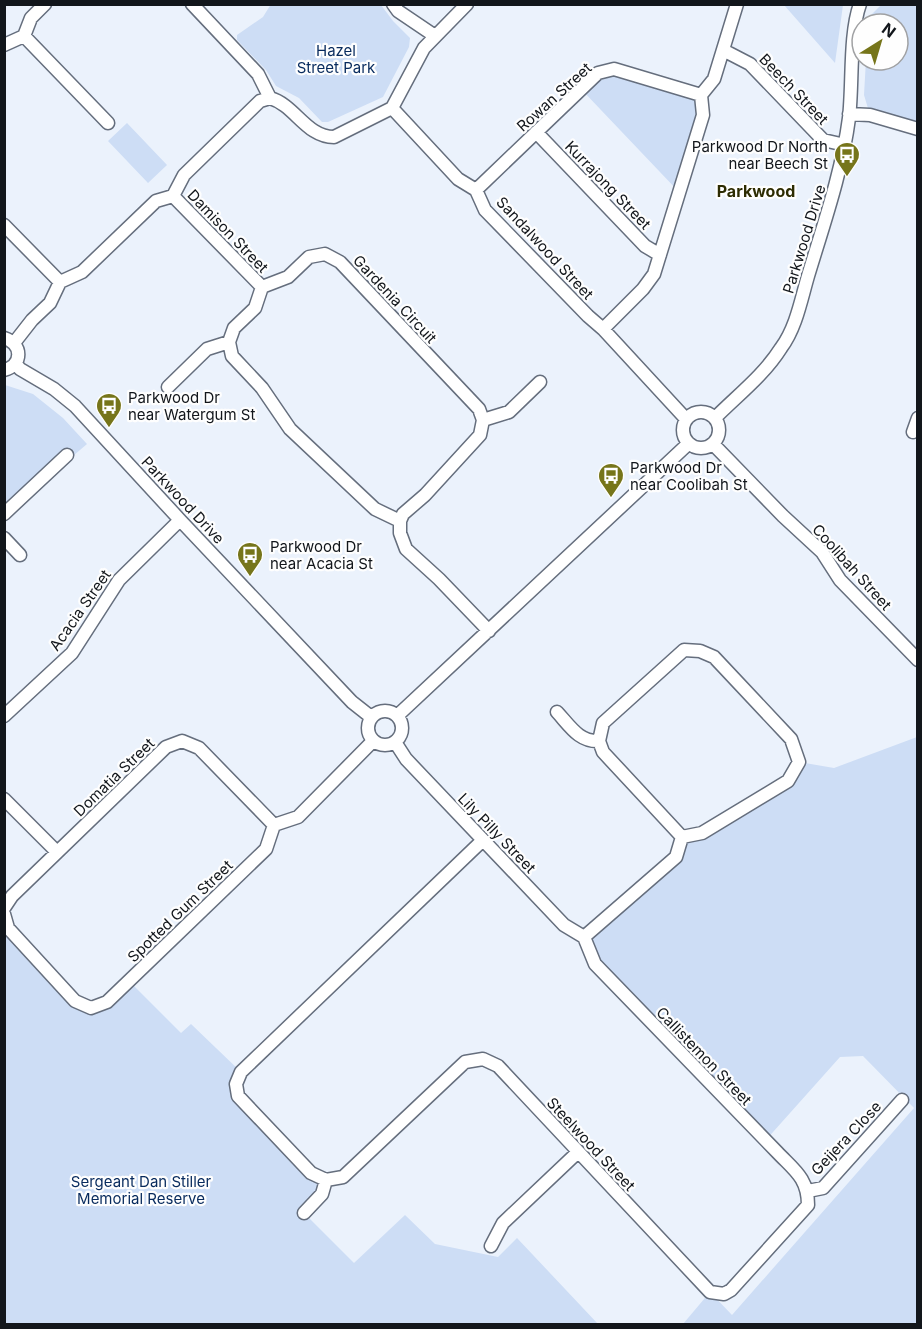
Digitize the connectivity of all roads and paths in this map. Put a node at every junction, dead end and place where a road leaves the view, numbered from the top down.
1 (45, 4) edge
2 (192, 4) edge
3 (393, 4) edge
4 (466, 4) edge
5 (737, 4) edge
6 (860, 4) edge
7 (24, 36) junction
8 (435, 36) junction
9 (4, 45) edge
10 (723, 50) junction
11 (702, 95) junction
12 (270, 98) junction
13 (392, 108) junction
14 (849, 114) junction
15 (108, 123) dead end
16 (918, 129) edge
17 (537, 132) junction
18 (845, 145) junction
19 (477, 190) junction
20 (173, 196) junction
21 (4, 225) edge
22 (660, 255) junction
23 (60, 282) junction
24 (262, 287) junction
25 (603, 329) junction
26 (9, 341) edge
27 (229, 342) junction
28 (16, 364) junction
29 (4, 370) edge
30 (540, 382) dead end
31 (168, 387) dead end
32 (716, 417) junction
33 (918, 418) edge
34 (686, 419) junction
35 (483, 420) junction
36 (913, 432) dead end
37 (688, 444) junction
38 (713, 444) junction
39 (67, 455) dead end
40 (4, 514) edge
41 (180, 520) junction
42 (400, 520) junction
43 (4, 538) edge
44 (20, 555) dead end
45 (489, 631) junction
46 (918, 660) edge
47 (557, 712) dead end
48 (4, 716) edge
49 (397, 716) junction
50 (371, 717) junction
51 (374, 741) junction
52 (599, 741) junction
53 (394, 742) junction
54 (4, 799) edge
55 (274, 825) junction
56 (682, 837) junction
57 (483, 840) junction
58 (57, 852) junction
59 (4, 908) edge
60 (4, 914) edge
61 (584, 937) junction
62 (902, 1100) dead end
63 (578, 1152) junction
64 (326, 1180) junction
65 (808, 1191) junction
66 (304, 1213) dead end
67 (491, 1246) dead end

1 - 7 street
2 - 12 street
3 - 8 street
4 - 8 street
5 - 10 street
6 - 14 street, Parkwood Drive
7 - 9 street
7 - 15 street
8 - 13 street
10 - 11 street
10 - 18 street, Beech Street
11 - 17 street, Rowan Street
11 - 22 street
12 - 13 street
12 - 20 street
13 - 19 street, Sandalwood Street
14 - 16 street
14 - 18 street, Parkwood Drive
17 - 19 street, Rowan Street
17 - 22 street, Kurrajong Street
18 - 32 street, Parkwood Drive
19 - 25 street, Sandalwood Street
20 - 23 street
20 - 24 street, Damison Street
21 - 23 street
22 - 25 street
23 - 26 street
24 - 27 street
24 - 35 street, Gardenia Circuit
25 - 34 street, Sandalwood Street
26 - 28 street
27 - 31 street
27 - 42 street
28 - 29 street
28 - 41 street, Parkwood Drive
30 - 35 street
32 - 34 street
32 - 38 street
33 - 36 street
34 - 37 street
35 - 42 street
37 - 38 street
37 - 45 street
38 - 46 street, Coolibah Street
39 - 40 street
41 - 48 street, Acacia Street
41 - 50 street, Parkwood Drive
42 - 45 street
43 - 44 street
45 - 49 street
47 - 52 street
49 - 50 street
49 - 53 street
50 - 51 street
51 - 53 street
51 - 55 street
52 - 56 street
52 - 56 street
53 - 57 street, Lily Pilly Street
54 - 58 street
55 - 58 street, Domatia Street
55 - 60 street, Spotted Gum Street
56 - 61 street
57 - 61 street, Lily Pilly Street
57 - 64 street
58 - 59 street
61 - 65 street, Callistemon Street
62 - 65 street, Geijera Close
63 - 64 street, Steelwood Street
63 - 65 street, Steelwood Street
63 - 67 street
64 - 66 street

